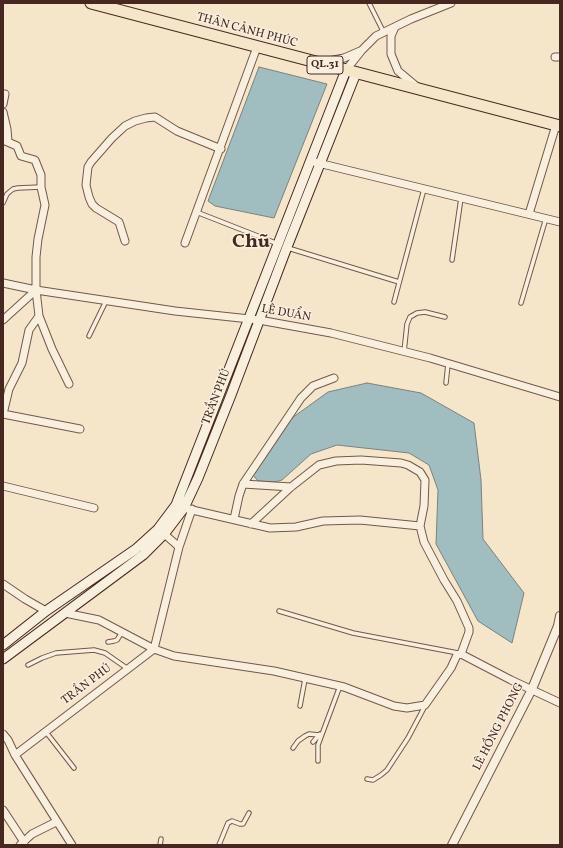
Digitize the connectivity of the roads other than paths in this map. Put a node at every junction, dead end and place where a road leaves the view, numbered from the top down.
1 (91, 3) edge
2 (369, 3) edge
3 (451, 3) edge
4 (395, 27) junction
5 (383, 31) junction
6 (257, 47) junction
7 (362, 50) junction
8 (319, 63) junction
9 (351, 72) junction
10 (420, 90) junction
11 (5, 94) dead end
12 (3, 104) edge
13 (3, 112) edge
14 (558, 126) edge
15 (6, 141) edge
16 (221, 148) junction
17 (310, 161) junction
18 (319, 164) junction
19 (41, 187) junction
20 (424, 189) junction
21 (461, 198) junction
22 (3, 203) edge
23 (199, 213) dead end
24 (530, 214) junction
25 (546, 218) junction
26 (560, 222) edge
27 (125, 241) dead end
28 (185, 243) dead end
29 (282, 246) junction
30 (452, 260) dead end
31 (399, 282) junction
32 (3, 283) edge
33 (36, 290) junction
34 (106, 301) junction
35 (394, 302) dead end
36 (521, 303) dead end
37 (39, 316) junction
38 (445, 317) dead end
39 (249, 319) junction
40 (3, 320) edge
41 (259, 320) junction
42 (89, 336) dead end
43 (404, 352) junction
44 (448, 363) junction
45 (334, 378) dead end
46 (446, 383) dead end
47 (69, 384) dead end
48 (560, 397) edge
49 (3, 414) edge
50 (80, 429) dead end
51 (243, 484) junction
52 (3, 486) edge
53 (291, 487) junction
54 (94, 508) dead end
55 (184, 508) junction
56 (234, 519) junction
57 (251, 524) junction
58 (420, 526) junction
59 (161, 531) junction
60 (179, 547) junction
61 (3, 584) edge
62 (46, 611) junction
63 (278, 611) dead end
64 (65, 613) junction
65 (560, 616) edge
66 (122, 632) junction
67 (108, 642) dead end
68 (3, 645) edge
69 (154, 649) junction
70 (460, 654) junction
71 (3, 659) edge
72 (28, 665) dead end
73 (128, 669) junction
74 (305, 679) junction
75 (340, 686) junction
76 (532, 689) junction
77 (560, 703) edge
78 (425, 705) junction
79 (300, 706) dead end
80 (324, 728) junction
81 (46, 732) junction
82 (3, 734) edge
83 (319, 735) junction
84 (313, 742) dead end
85 (293, 748) dead end
86 (15, 755) junction
87 (318, 761) dead end
88 (74, 768) dead end
89 (367, 779) dead end
90 (3, 810) edge
91 (249, 813) dead end
92 (56, 822) junction
93 (161, 839) dead end
94 (22, 843) edge
95 (72, 845) edge
96 (160, 845) edge
97 (219, 845) edge
98 (452, 845) edge

1 - 6 highway, THÂN CẢNH PHÚC / QL.31
2 - 5 lane
3 - 4 street
4 - 5 street
4 - 10 street
5 - 7 street
6 - 8 highway, THÂN CẢNH PHÚC / QL.31
6 - 16 street
7 - 8 street
7 - 9 street
8 - 9 highway, THÂN CẢNH PHÚC / QL.31
9 - 10 highway, THÂN CẢNH PHÚC / QL.31
9 - 17 main road, TRẦN PHÚ
9 - 18 main road, TRẦN PHÚ
10 - 14 highway, THÂN CẢNH PHÚC / QL.31
11 - 12 street
13 - 15 street
14 - 24 street
15 - 19 street
16 - 27 street
16 - 28 street
17 - 18 street
17 - 29 main road, TRẦN PHÚ
18 - 20 street
18 - 29 main road, TRẦN PHÚ
19 - 22 lane
19 - 33 street
20 - 21 street
20 - 31 lane
21 - 24 street
21 - 30 lane
23 - 29 lane
24 - 25 street
25 - 26 street
25 - 36 lane
29 - 31 lane
29 - 39 main road, TRẦN PHÚ
29 - 41 main road, TRẦN PHÚ
31 - 35 lane
32 - 33 street, LÊ DUẨN
33 - 34 street, LÊ DUẨN
33 - 37 street
33 - 40 street
34 - 39 street, LÊ DUẨN
34 - 42 lane
37 - 47 street
37 - 49 street
38 - 43 lane
39 - 41 street, LÊ DUẨN
39 - 55 main road, TRẦN PHÚ
41 - 43 street, LÊ DUẨN
41 - 55 main road, TRẦN PHÚ
43 - 44 street, LÊ DUẨN
44 - 46 lane
44 - 48 street, LÊ DUẨN
45 - 51 street
49 - 50 street
51 - 53 street
51 - 56 street
52 - 54 street
53 - 57 street
53 - 58 street
55 - 56 street
55 - 59 main road, TRẦN PHÚ
55 - 60 street, TRẦN PHÚ
56 - 57 street
57 - 58 street
58 - 70 street
59 - 60 street
59 - 62 main road, TRẦN PHÚ
59 - 64 main road, TRẦN PHÚ
60 - 69 street, TRẦN PHÚ
61 - 62 street
62 - 68 main road, TRẦN PHÚ
63 - 70 lane
64 - 66 street
64 - 71 main road, TRẦN PHÚ
65 - 76 street, LÊ HỒNG PHONG
66 - 67 lane
66 - 69 street
69 - 73 street, TRẦN PHÚ
69 - 74 street
70 - 76 street
70 - 78 street
72 - 73 lane
73 - 81 street, TRẦN PHÚ
74 - 75 street
74 - 79 lane
75 - 78 street
75 - 80 lane
76 - 77 street
76 - 98 street, LÊ HỒNG PHONG
78 - 89 lane
80 - 83 lane
80 - 87 lane
81 - 86 street, TRẦN PHÚ
81 - 88 lane
82 - 86 street
83 - 84 lane
83 - 85 lane
86 - 92 street
90 - 94 street
91 - 97 lane
92 - 94 street
92 - 95 street
93 - 96 lane

